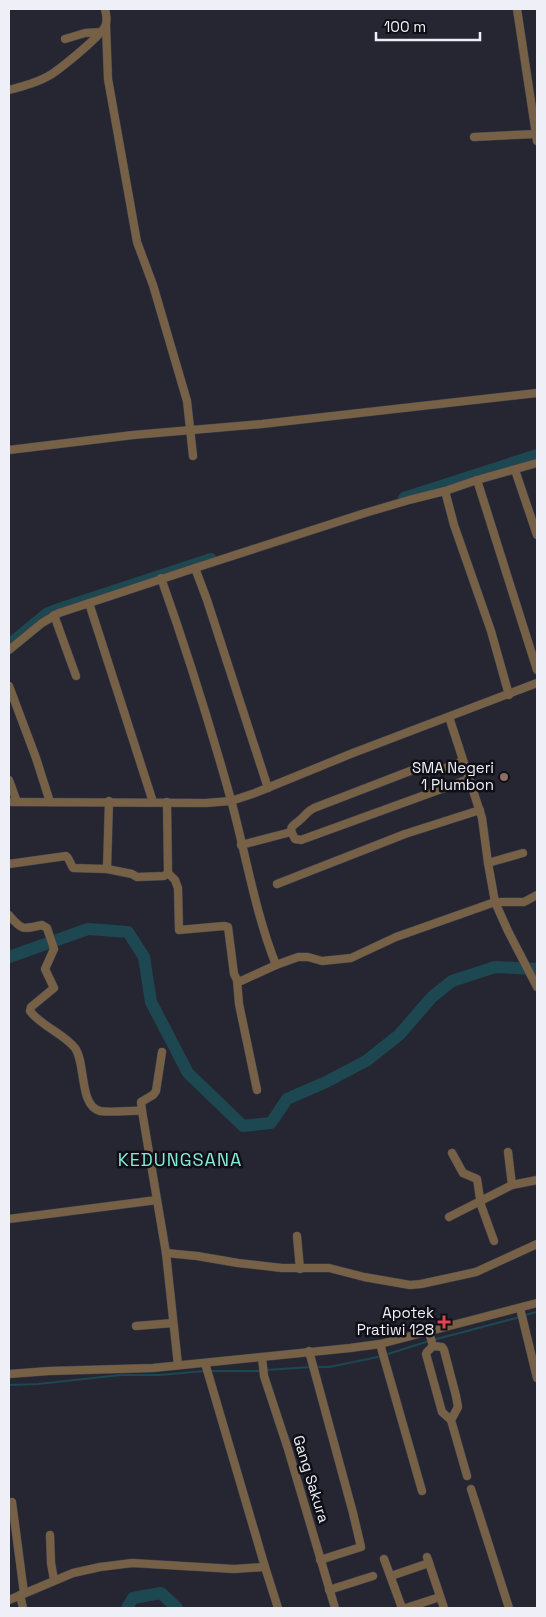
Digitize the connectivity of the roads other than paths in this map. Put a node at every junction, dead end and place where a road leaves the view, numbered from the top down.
1 (105, 9) edge
2 (517, 9) edge
3 (104, 28) junction
4 (64, 39) dead end
5 (9, 90) edge
6 (474, 137) dead end
7 (537, 137) edge
8 (537, 393) edge
9 (190, 430) junction
10 (9, 450) edge
11 (193, 456) dead end
12 (537, 463) edge
13 (515, 470) junction
14 (476, 480) junction
15 (445, 491) junction
16 (537, 535) edge
17 (195, 568) junction
18 (161, 578) junction
19 (88, 603) junction
20 (54, 615) junction
21 (9, 650) edge
22 (537, 670) edge
23 (76, 676) dead end
24 (537, 683) edge
25 (9, 686) edge
26 (509, 695) junction
27 (449, 717) junction
28 (463, 761) junction
29 (469, 779) junction
30 (9, 780) edge
31 (268, 788) junction
32 (110, 801) junction
33 (231, 801) junction
34 (13, 802) edge
35 (50, 802) junction
36 (154, 802) junction
37 (167, 802) junction
38 (480, 810) junction
39 (291, 832) junction
40 (242, 845) junction
41 (523, 853) dead end
42 (488, 863) junction
43 (9, 864) edge
44 (108, 869) junction
45 (168, 872) junction
46 (277, 884) dead end
47 (537, 895) edge
48 (495, 902) junction
49 (9, 915) edge
50 (276, 965) junction
51 (237, 980) junction
52 (536, 983) edge
53 (162, 1052) dead end
54 (257, 1090) dead end
55 (142, 1111) junction
56 (508, 1152) dead end
57 (452, 1153) dead end
58 (537, 1180) edge
59 (512, 1185) junction
60 (156, 1200) junction
61 (480, 1200) junction
62 (449, 1217) dead end
63 (9, 1220) edge
64 (297, 1236) dead end
65 (494, 1241) dead end
66 (537, 1244) edge
67 (166, 1253) junction
68 (300, 1269) junction
69 (537, 1303) edge
70 (521, 1314) junction
71 (173, 1323) junction
72 (136, 1326) dead end
73 (431, 1340) junction
74 (380, 1344) junction
75 (310, 1355) junction
76 (262, 1361) junction
77 (178, 1365) junction
78 (206, 1367) junction
79 (9, 1374) edge
80 (537, 1378) edge
81 (451, 1420) junction
82 (467, 1476) dead end
83 (471, 1489) dead end
84 (422, 1491) dead end
85 (12, 1502) dead end
86 (50, 1535) dead end
87 (384, 1559) dead end
88 (320, 1560) junction
89 (265, 1567) junction
90 (373, 1576) dead end
91 (391, 1576) junction
92 (54, 1580) junction
93 (329, 1590) junction
94 (22, 1594) junction
95 (440, 1597) junction
96 (9, 1600) edge
97 (23, 1608) edge
98 (278, 1608) edge
99 (335, 1608) edge
100 (402, 1608) edge
101 (406, 1608) edge
102 (444, 1608) edge
103 (509, 1608) edge

1 - 3 street
2 - 7 street
3 - 4 street
3 - 5 street
3 - 9 street
6 - 7 street
8 - 9 street
9 - 10 street
9 - 11 street
12 - 13 street
13 - 14 street
13 - 16 street
14 - 15 street
14 - 22 street
15 - 17 street
15 - 26 street
17 - 18 street
17 - 31 street
18 - 19 street
18 - 33 street
19 - 20 street
19 - 36 street
20 - 21 street
20 - 23 street
24 - 26 street
25 - 35 street
26 - 27 street
27 - 28 street
27 - 31 street
28 - 29 street
28 - 39 street
29 - 38 street
29 - 39 street
30 - 34 street
31 - 33 street
32 - 35 street
32 - 36 street
32 - 44 street
33 - 37 street
33 - 40 street
34 - 35 street
36 - 37 street
37 - 45 street
38 - 42 street
38 - 46 street
39 - 40 street
40 - 50 street
41 - 42 street
42 - 48 street
43 - 44 street
44 - 45 street
45 - 51 street
47 - 48 street
48 - 50 street
48 - 52 street
49 - 55 street
50 - 51 street
51 - 54 street
53 - 55 street
55 - 60 street
56 - 59 street
57 - 61 street
58 - 59 street
59 - 61 street
60 - 63 street
60 - 67 street
61 - 62 street
61 - 65 street
64 - 68 street
66 - 68 street
67 - 68 street
67 - 71 street
69 - 70 street
70 - 73 street
70 - 80 street
71 - 72 street
71 - 77 street
73 - 74 street
73 - 81 street
73 - 81 street
74 - 75 street
74 - 84 street
75 - 76 street
75 - 88 street
76 - 78 street
76 - 88 street, Gang Sakura
77 - 78 street
77 - 79 street
78 - 89 street
81 - 82 street
83 - 103 street
85 - 94 street
86 - 92 street
87 - 91 street
88 - 93 street, Gang Sakura
89 - 92 street
89 - 98 street
90 - 93 street
91 - 95 street
91 - 100 street
92 - 94 street
93 - 99 street, Gang Sakura
94 - 96 street
94 - 97 street
95 - 101 street
95 - 102 street

